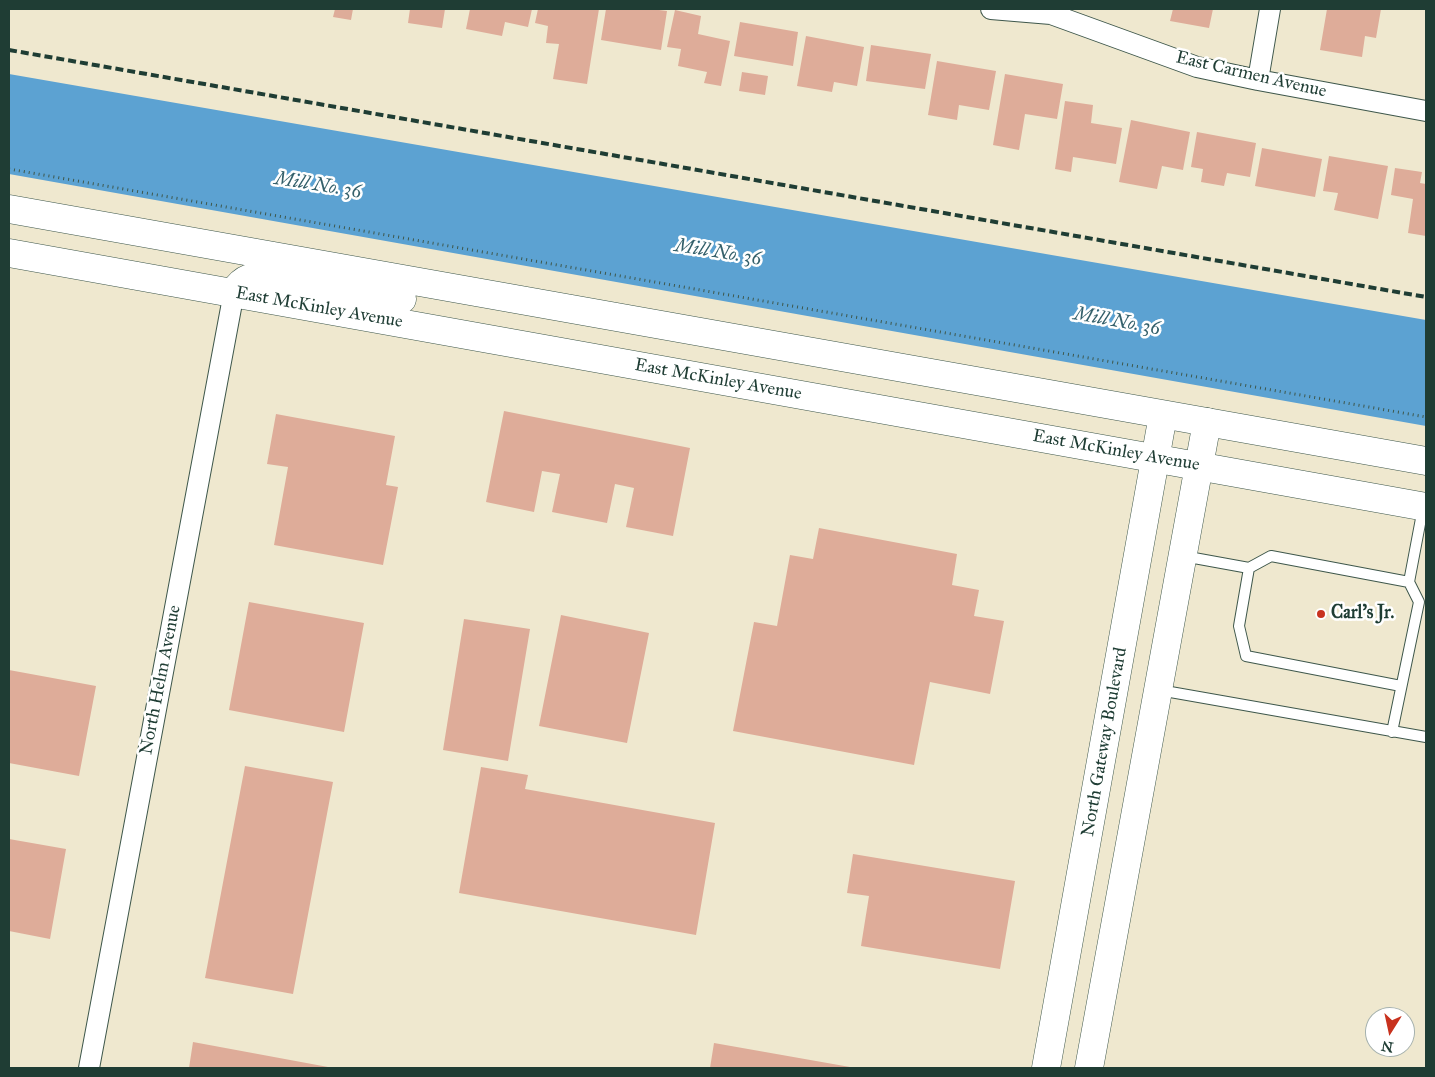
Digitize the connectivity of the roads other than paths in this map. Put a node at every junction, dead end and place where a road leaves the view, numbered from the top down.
1 (991, 9) edge
2 (1270, 9) edge
3 (1258, 80) junction
4 (1426, 111) edge
5 (9, 209) edge
6 (9, 253) edge
7 (234, 292) junction
8 (534, 303) junction
9 (1163, 415) junction
10 (1207, 422) junction
11 (1156, 458) junction
12 (1426, 461) edge
13 (1199, 466) junction
14 (1425, 507) edge
15 (1182, 556) junction
16 (1249, 568) junction
17 (1409, 582) junction
18 (1401, 686) junction
19 (1158, 690) junction
20 (1392, 732) junction
21 (1426, 738) edge
22 (89, 1068) edge
23 (1046, 1068) edge
24 (1090, 1068) edge

1 - 3 street, East Carmen Avenue
2 - 3 street
3 - 4 street, East Carmen Avenue
5 - 8 main road
6 - 7 main road, East McKinley Avenue
7 - 8 main road
7 - 11 main road, East McKinley Avenue
7 - 22 street, North Helm Avenue
8 - 9 main road
9 - 10 main road
9 - 11 main road, North Gateway Boulevard
10 - 12 main road
10 - 13 main road
11 - 13 main road, East McKinley Avenue
11 - 23 main road, North Gateway Boulevard
13 - 14 main road, East McKinley Avenue
13 - 15 main road
14 - 17 lane
15 - 16 lane
15 - 19 main road
16 - 17 lane
16 - 18 lane
17 - 18 lane
18 - 20 lane
19 - 20 lane
19 - 24 main road
20 - 21 lane

